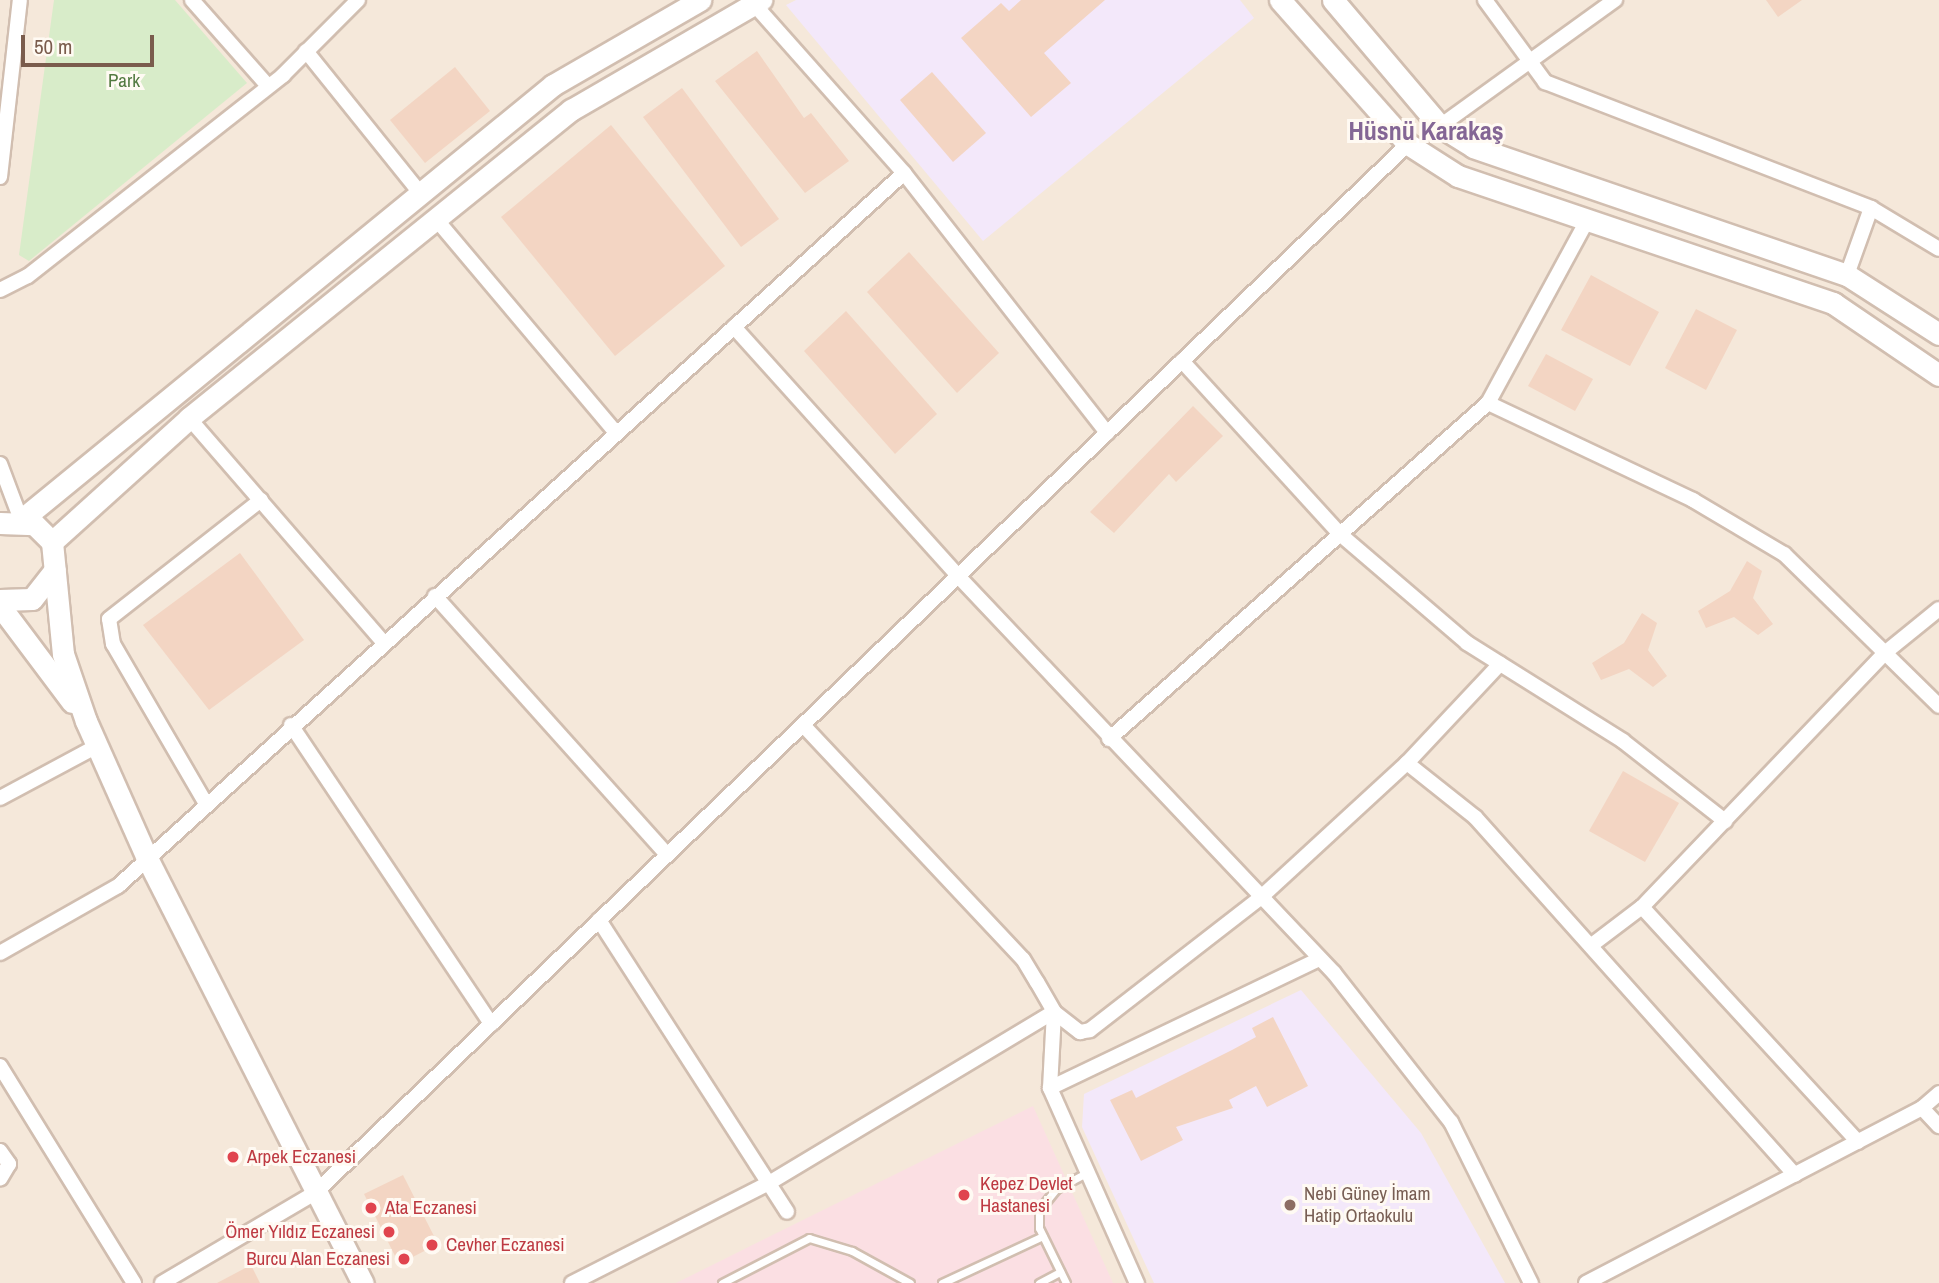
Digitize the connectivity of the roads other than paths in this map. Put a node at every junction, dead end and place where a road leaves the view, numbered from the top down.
1 (20, 0) edge
2 (192, 0) edge
3 (336, 0) edge
4 (358, 0) edge
5 (701, 0) edge
6 (1280, 0) edge
7 (1333, 0) edge
8 (1485, 0) edge
9 (1615, 0) edge
10 (761, 6) edge
11 (345, 13) junction
12 (306, 51) junction
13 (1529, 61) junction
14 (4, 77) edge
15 (268, 86) junction
16 (1440, 127) junction
17 (1408, 144) junction
18 (904, 173) junction
19 (0, 177) edge
20 (421, 194) junction
21 (1871, 208) junction
22 (436, 219) junction
23 (1587, 221) junction
24 (1939, 249) edge
25 (1847, 275) junction
26 (0, 290) edge
27 (734, 327) junction
28 (1939, 334) edge
29 (1182, 360) junction
30 (1939, 374) edge
31 (1488, 403) junction
32 (189, 418) junction
33 (616, 433) junction
34 (1107, 433) junction
35 (0, 464) edge
36 (261, 500) junction
37 (21, 520) junction
38 (0, 523) edge
39 (1340, 534) junction
40 (52, 542) junction
41 (56, 569) junction
42 (958, 576) junction
43 (435, 596) junction
44 (0, 600) edge
45 (0, 606) edge
46 (1939, 609) edge
47 (383, 642) junction
48 (1886, 652) junction
49 (1500, 664) junction
50 (1939, 706) edge
51 (86, 721) junction
52 (291, 725) junction
53 (803, 725) junction
54 (1109, 739) junction
55 (97, 746) junction
56 (1408, 764) junction
57 (0, 798) edge
58 (205, 802) junction
59 (1725, 821) junction
60 (667, 855) junction
61 (146, 856) junction
62 (1259, 900) junction
63 (1642, 907) junction
64 (599, 920) junction
65 (1593, 944) junction
66 (0, 953) edge
67 (1319, 959) junction
68 (1054, 1012) junction
69 (491, 1024) junction
70 (0, 1066) edge
71 (1050, 1088) junction
72 (1939, 1093) edge
73 (1922, 1108) junction
74 (1939, 1126) edge
75 (1858, 1142) junction
76 (0, 1151) edge
77 (1086, 1172) junction
78 (1795, 1175) junction
79 (0, 1179) edge
80 (769, 1183) junction
81 (315, 1193) junction
82 (787, 1212) dead end
83 (1043, 1236) junction
84 (1060, 1272) junction
85 (134, 1283) edge
86 (162, 1283) edge
87 (363, 1283) edge
88 (572, 1283) edge
89 (722, 1283) edge
90 (909, 1283) edge
91 (942, 1283) edge
92 (1039, 1283) edge
93 (1066, 1283) edge
94 (1137, 1283) edge
95 (1531, 1283) edge
96 (1586, 1283) edge

1 - 14 street
2 - 15 street
3 - 11 street
4 - 11 street
5 - 20 street
6 - 17 street
7 - 16 street
8 - 13 street
9 - 13 street
10 - 18 street
10 - 22 street
11 - 12 street
12 - 15 street
12 - 20 street
13 - 16 street
13 - 21 street
14 - 19 street
15 - 26 street
16 - 25 street
17 - 23 street
17 - 29 street
18 - 27 street
18 - 34 street
20 - 37 street
21 - 24 street
21 - 25 street
22 - 32 street
22 - 33 street
23 - 30 street
23 - 31 street
25 - 28 street
27 - 33 street
27 - 42 street
29 - 34 street
29 - 39 street
31 - 39 street
31 - 48 street
32 - 36 street
32 - 40 street
33 - 43 street
34 - 42 street
35 - 37 street
36 - 47 street
36 - 58 street
37 - 38 street
37 - 40 street
39 - 49 street
39 - 54 street
40 - 41 street
41 - 44 street
41 - 51 street
42 - 53 street
42 - 54 street
43 - 47 street
43 - 60 street
45 - 51 street
46 - 48 street
47 - 52 street
48 - 50 street
48 - 59 street
49 - 56 street
49 - 59 street
51 - 55 street
52 - 58 street
52 - 69 street
53 - 60 street
53 - 68 street
54 - 62 street
55 - 57 street
55 - 61 street
56 - 62 street
56 - 65 street
58 - 61 street
59 - 63 street
60 - 64 street
61 - 66 street
61 - 81 street
62 - 67 street
62 - 68 street
63 - 65 street
63 - 75 street
64 - 69 street
64 - 80 street
65 - 78 street
67 - 71 street
67 - 95 street
68 - 71 street
68 - 80 street
69 - 81 street
70 - 85 street
71 - 77 street
72 - 73 street
73 - 74 street
73 - 75 street
75 - 78 street
76 - 79 street
77 - 83 lane
77 - 94 street
78 - 96 street
80 - 82 street
80 - 88 street
81 - 86 street
81 - 87 street
83 - 84 lane
83 - 91 lane
84 - 92 lane
84 - 93 lane
89 - 90 lane

